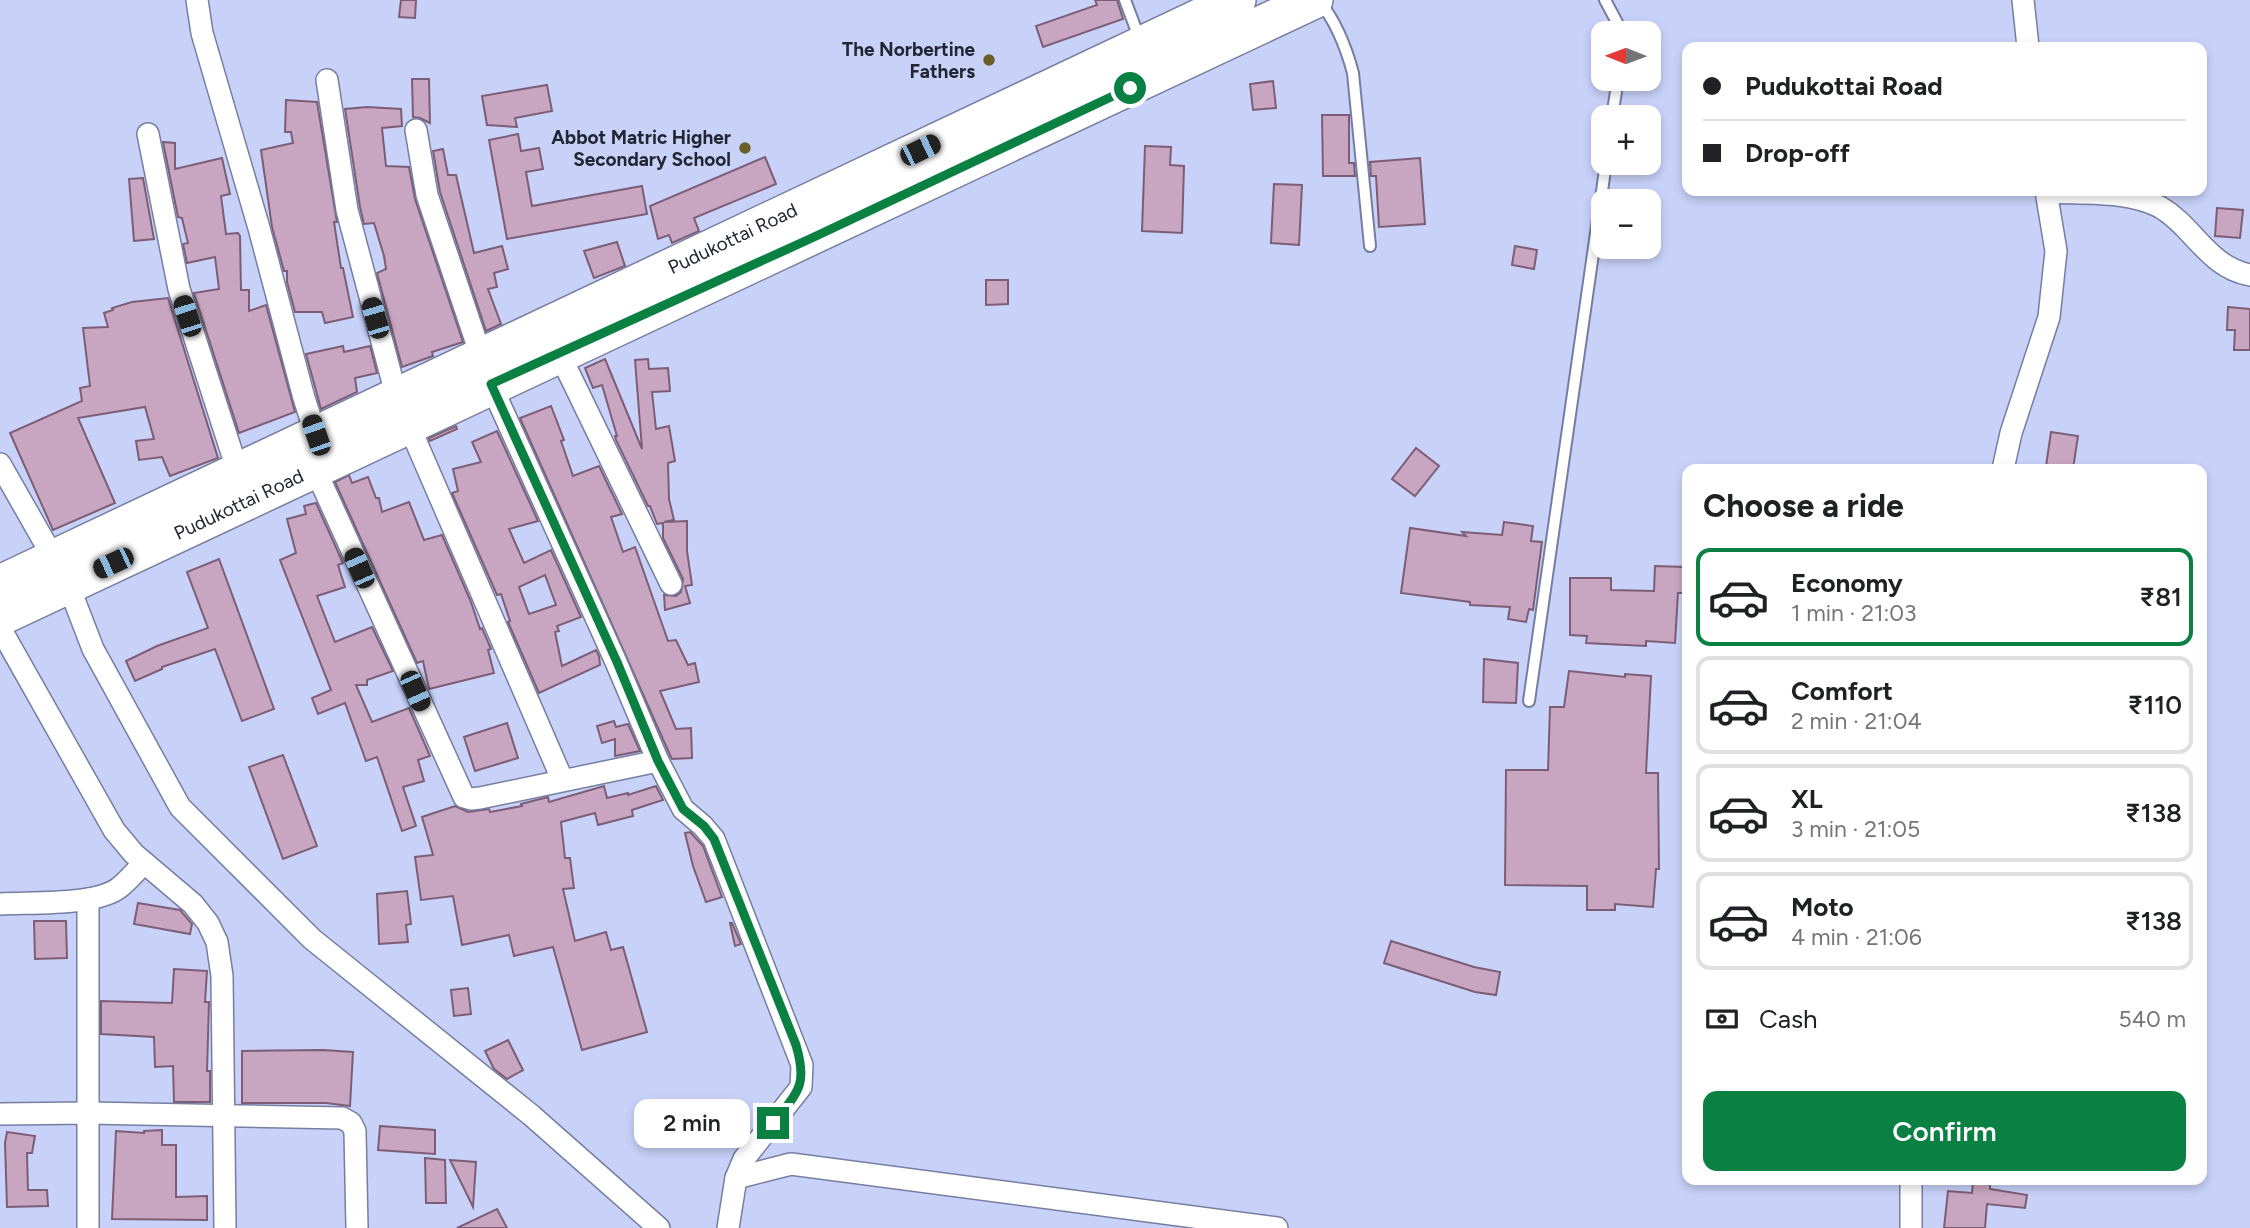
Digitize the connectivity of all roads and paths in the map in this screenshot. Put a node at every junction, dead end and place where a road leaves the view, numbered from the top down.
1 (197, 0) edge
2 (1125, 0) edge
3 (1237, 0) edge
4 (1316, 0) edge
5 (1605, 0) edge
6 (2023, 0) edge
7 (1616, 21) edge
8 (2027, 42) edge
9 (1142, 46) junction
10 (327, 80) dead end
11 (416, 130) dead end
12 (148, 134) dead end
13 (1604, 175) edge
14 (2048, 196) edge
15 (2121, 196) edge
16 (806, 223) junction
17 (1370, 246) dead end
18 (2250, 275) edge
19 (559, 353) junction
20 (486, 370) junction
21 (403, 411) junction
22 (316, 452) junction
23 (0, 464) edge
24 (2004, 464) edge
25 (238, 472) junction
26 (61, 571) junction
27 (0, 584) edge
28 (671, 584) dead end
29 (0, 617) edge
30 (0, 628) edge
31 (1529, 701) dead end
32 (658, 761) junction
33 (562, 779) junction
34 (144, 863) junction
35 (88, 899) junction
36 (0, 904) edge
37 (89, 1113) junction
38 (0, 1114) edge
39 (223, 1116) junction
40 (736, 1178) junction
41 (1911, 1185) edge
42 (88, 1228) edge
43 (225, 1228) edge
44 (357, 1228) edge
45 (659, 1228) edge
46 (728, 1228) edge
47 (1277, 1228) edge
48 (1912, 1228) edge

1 - 22 street
2 - 9 lane
3 - 9 highway, Pudukottai Road
4 - 16 highway, Pudukottai Road
4 - 17 lane
5 - 7 lane
6 - 8 street
9 - 16 highway, Pudukottai Road
10 - 21 street
11 - 20 street
12 - 25 street
13 - 31 lane
14 - 24 street
15 - 18 street
16 - 19 highway, Pudukottai Road
16 - 20 highway, Pudukottai Road
19 - 20 highway, Pudukottai Road
19 - 28 street
20 - 21 highway, Pudukottai Road
20 - 32 street
21 - 22 highway, Pudukottai Road
21 - 33 street
22 - 25 highway, Pudukottai Road
22 - 26 highway, Pudukottai Road
22 - 33 street
23 - 26 street
25 - 26 highway, Pudukottai Road
26 - 27 highway, Pudukottai Road
26 - 29 highway, Pudukottai Road
26 - 45 street
30 - 34 street
32 - 33 street
32 - 40 street
34 - 35 street
34 - 39 street
35 - 36 street
35 - 37 street
37 - 38 street
37 - 39 street
37 - 42 street
39 - 43 street
39 - 44 street
40 - 46 street
40 - 47 street
41 - 48 street

